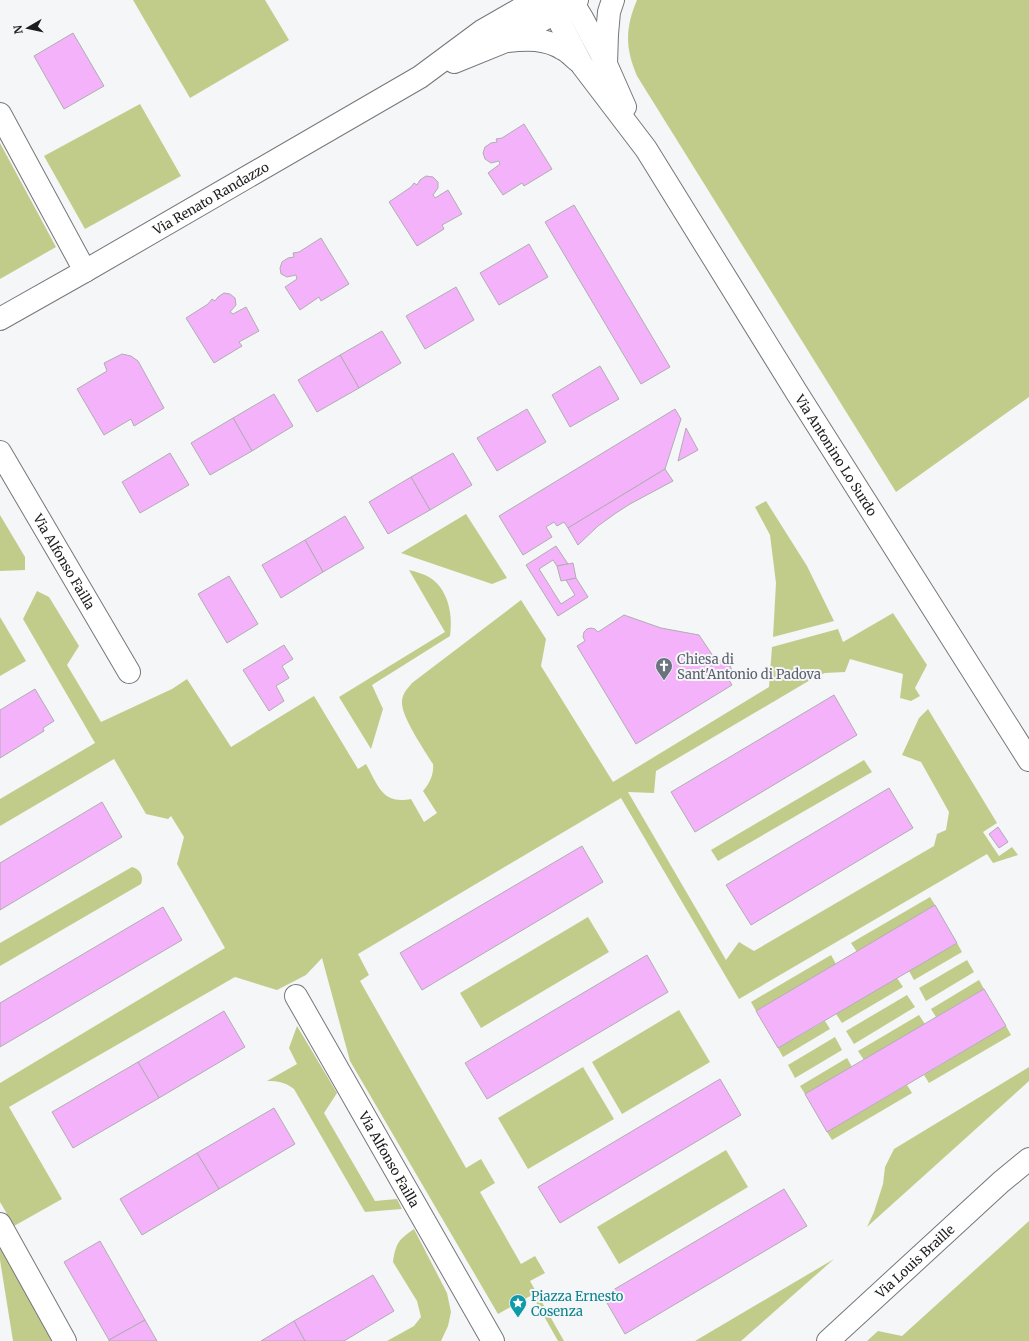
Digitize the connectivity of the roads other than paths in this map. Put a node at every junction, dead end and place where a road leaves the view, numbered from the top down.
1 (536, 0) edge
2 (613, 0) edge
3 (566, 3) edge
4 (506, 41) junction
5 (606, 64) junction
6 (582, 65) junction
7 (420, 76) junction
8 (0, 114) edge
9 (646, 149) junction
10 (85, 271) junction
11 (0, 319) edge
12 (0, 452) edge
13 (129, 672) dead end
14 (1029, 760) edge
15 (296, 996) dead end
16 (1029, 1152) edge
17 (1029, 1159) edge
18 (1001, 1182) junction
19 (0, 1224) edge
20 (488, 1332) edge
21 (65, 1341) edge
22 (828, 1341) edge

1 - 7 street
2 - 5 street
3 - 4 street
3 - 5 street
3 - 6 street
4 - 6 street
4 - 7 street
5 - 9 street
6 - 9 street
7 - 10 street, Via Renato Randazzo
8 - 10 street
9 - 14 street, Via Antonino Lo Surdo
10 - 11 street, Via Renato Randazzo
12 - 13 street, Via Alfonso Failla
15 - 20 street, Via Alfonso Failla
16 - 18 street
17 - 18 street
18 - 22 street, Via Louis Braille
19 - 21 street

